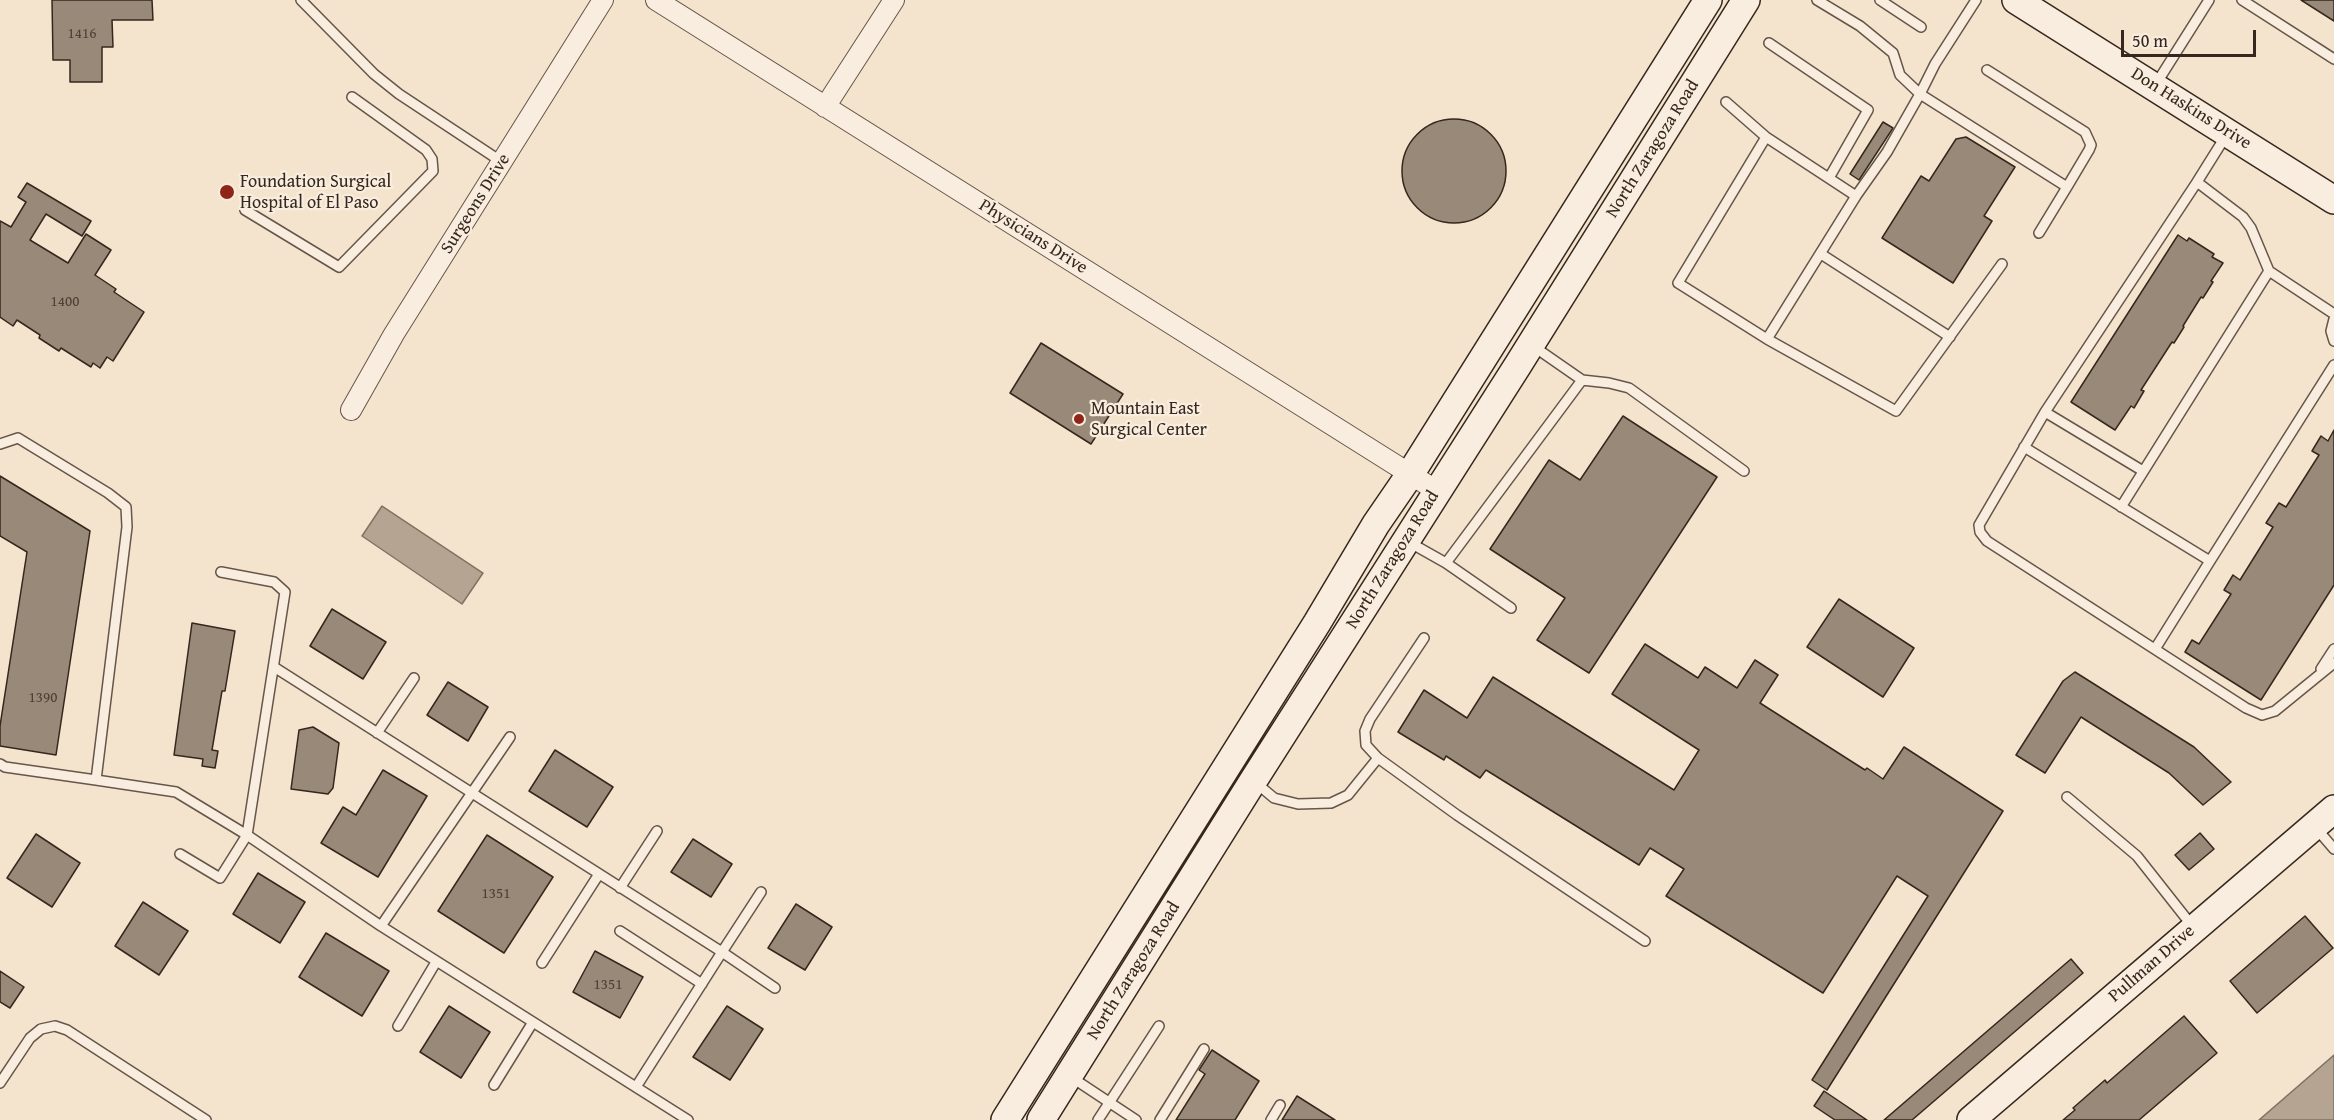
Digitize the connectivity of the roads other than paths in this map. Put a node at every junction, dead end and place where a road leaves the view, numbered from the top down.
1 (302, 0) edge
2 (603, 0) edge
3 (656, 0) edge
4 (894, 0) edge
5 (1708, 0) edge
6 (1746, 0) edge
7 (1817, 0) edge
8 (1880, 0) edge
9 (1976, 0) edge
10 (2016, 0) edge
11 (2209, 0) edge
12 (2242, 0) edge
13 (1921, 27) dead end
14 (1769, 43) dead end
15 (2334, 59) edge
16 (1987, 70) dead end
17 (2154, 86) junction
18 (1920, 94) junction
19 (352, 97) dead end
20 (1726, 102) dead end
21 (825, 107) junction
22 (2228, 132) junction
23 (1766, 137) junction
24 (502, 162) junction
25 (1829, 178) junction
26 (2196, 182) junction
27 (2067, 187) junction
28 (1856, 196) junction
29 (2334, 200) edge
30 (245, 210) dead end
31 (2039, 233) dead end
32 (1555, 244) junction
33 (1821, 254) junction
34 (2002, 264) dead end
35 (2269, 271) junction
36 (2334, 314) edge
37 (2334, 319) edge
38 (1950, 337) junction
39 (1767, 339) junction
40 (2334, 341) edge
41 (1531, 344) junction
42 (2334, 365) edge
43 (1582, 380) junction
44 (351, 410) dead end
45 (2045, 412) junction
46 (0, 444) edge
47 (2024, 447) junction
48 (1744, 471) dead end
49 (2142, 471) junction
50 (1411, 473) junction
51 (1437, 491) junction
52 (2121, 507) junction
53 (1405, 540) junction
54 (2210, 561) junction
55 (1446, 563) junction
56 (221, 572) dead end
57 (1511, 608) dead end
58 (1424, 638) dead end
59 (2155, 649) junction
60 (2334, 649) edge
61 (2334, 663) edge
62 (274, 667) junction
63 (414, 678) dead end
64 (2316, 678) junction
65 (376, 733) junction
66 (510, 737) dead end
67 (1378, 758) junction
68 (0, 764) edge
69 (96, 780) junction
70 (1253, 781) junction
71 (471, 792) junction
72 (2067, 797) dead end
73 (2334, 809) edge
74 (2314, 826) junction
75 (657, 831) dead end
76 (247, 835) junction
77 (2334, 849) edge
78 (180, 854) dead end
79 (1170, 855) junction
80 (599, 874) junction
81 (620, 888) junction
82 (761, 892) dead end
83 (1164, 922) junction
84 (381, 926) junction
85 (2194, 928) junction
86 (620, 931) dead end
87 (1645, 941) dead end
88 (722, 952) junction
89 (436, 962) junction
90 (542, 963) dead end
91 (702, 984) junction
92 (775, 988) dead end
93 (533, 1022) junction
94 (398, 1026) dead end
95 (1159, 1026) dead end
96 (1204, 1049) dead end
97 (1069, 1076) junction
98 (0, 1083) edge
99 (494, 1085) dead end
100 (636, 1087) junction
101 (1108, 1103) junction
102 (1280, 1105) dead end
103 (206, 1120) edge
104 (688, 1120) edge
105 (1005, 1120) edge
106 (1041, 1120) edge
107 (1098, 1120) edge
108 (1136, 1120) edge
109 (1160, 1120) edge
110 (1271, 1120) edge
111 (1971, 1120) edge

1 - 24 lane
2 - 24 street, Surgeons Drive
3 - 21 street, Physicians Drive
4 - 21 street
5 - 32 main road, North Zaragoza Road
6 - 41 main road, North Zaragoza Road
7 - 18 lane
8 - 13 lane
9 - 18 lane
10 - 17 main road, Don Haskins Drive
11 - 17 lane
12 - 15 lane
14 - 25 lane
16 - 27 lane
17 - 22 main road, Don Haskins Drive
18 - 27 lane
18 - 28 lane
19 - 30 lane
20 - 23 lane
21 - 50 street, Physicians Drive
22 - 26 lane
22 - 29 main road, Don Haskins Drive
23 - 25 lane
23 - 39 lane
24 - 44 street, Surgeons Drive
25 - 28 lane
26 - 35 lane
26 - 45 lane
27 - 31 lane
28 - 33 lane
32 - 41 main road
32 - 50 main road, North Zaragoza Road
33 - 38 lane
33 - 39 lane
34 - 38 lane
35 - 36 lane
35 - 49 lane
37 - 40 lane
38 - 39 lane
41 - 43 lane
41 - 51 main road, North Zaragoza Road
42 - 54 lane
43 - 48 lane
43 - 55 lane
45 - 47 lane
45 - 49 lane
46 - 69 lane
47 - 52 lane
47 - 59 lane
49 - 52 lane
50 - 51 street, Physicians Drive
50 - 79 main road, North Zaragoza Road
51 - 53 main road, North Zaragoza Road
52 - 54 lane
53 - 55 lane
53 - 70 main road, North Zaragoza Road
54 - 59 lane
55 - 57 lane
56 - 62 lane
58 - 67 lane
59 - 64 lane
60 - 64 lane
61 - 64 lane
62 - 65 lane
62 - 76 lane
63 - 65 lane
65 - 71 lane
66 - 71 lane
67 - 70 lane
67 - 87 lane
68 - 69 lane
69 - 76 lane
70 - 83 main road, North Zaragoza Road
71 - 80 lane
71 - 84 lane
72 - 85 lane
73 - 74 main road, Pullman Drive
74 - 77 lane
74 - 85 main road, Pullman Drive
75 - 81 lane
76 - 78 lane
76 - 84 lane
79 - 83 main road
79 - 105 main road, North Zaragoza Road
80 - 81 lane
80 - 90 lane
81 - 88 lane
82 - 88 lane
83 - 97 main road, North Zaragoza Road
84 - 89 lane
85 - 111 main road, Pullman Drive
86 - 91 lane
88 - 91 lane
88 - 92 lane
89 - 93 lane
89 - 94 lane
91 - 100 lane
93 - 99 lane
93 - 100 lane
95 - 101 lane
96 - 109 lane
97 - 101 lane
97 - 106 main road, North Zaragoza Road
98 - 103 lane
100 - 104 lane
101 - 107 lane
101 - 108 lane
102 - 110 lane

